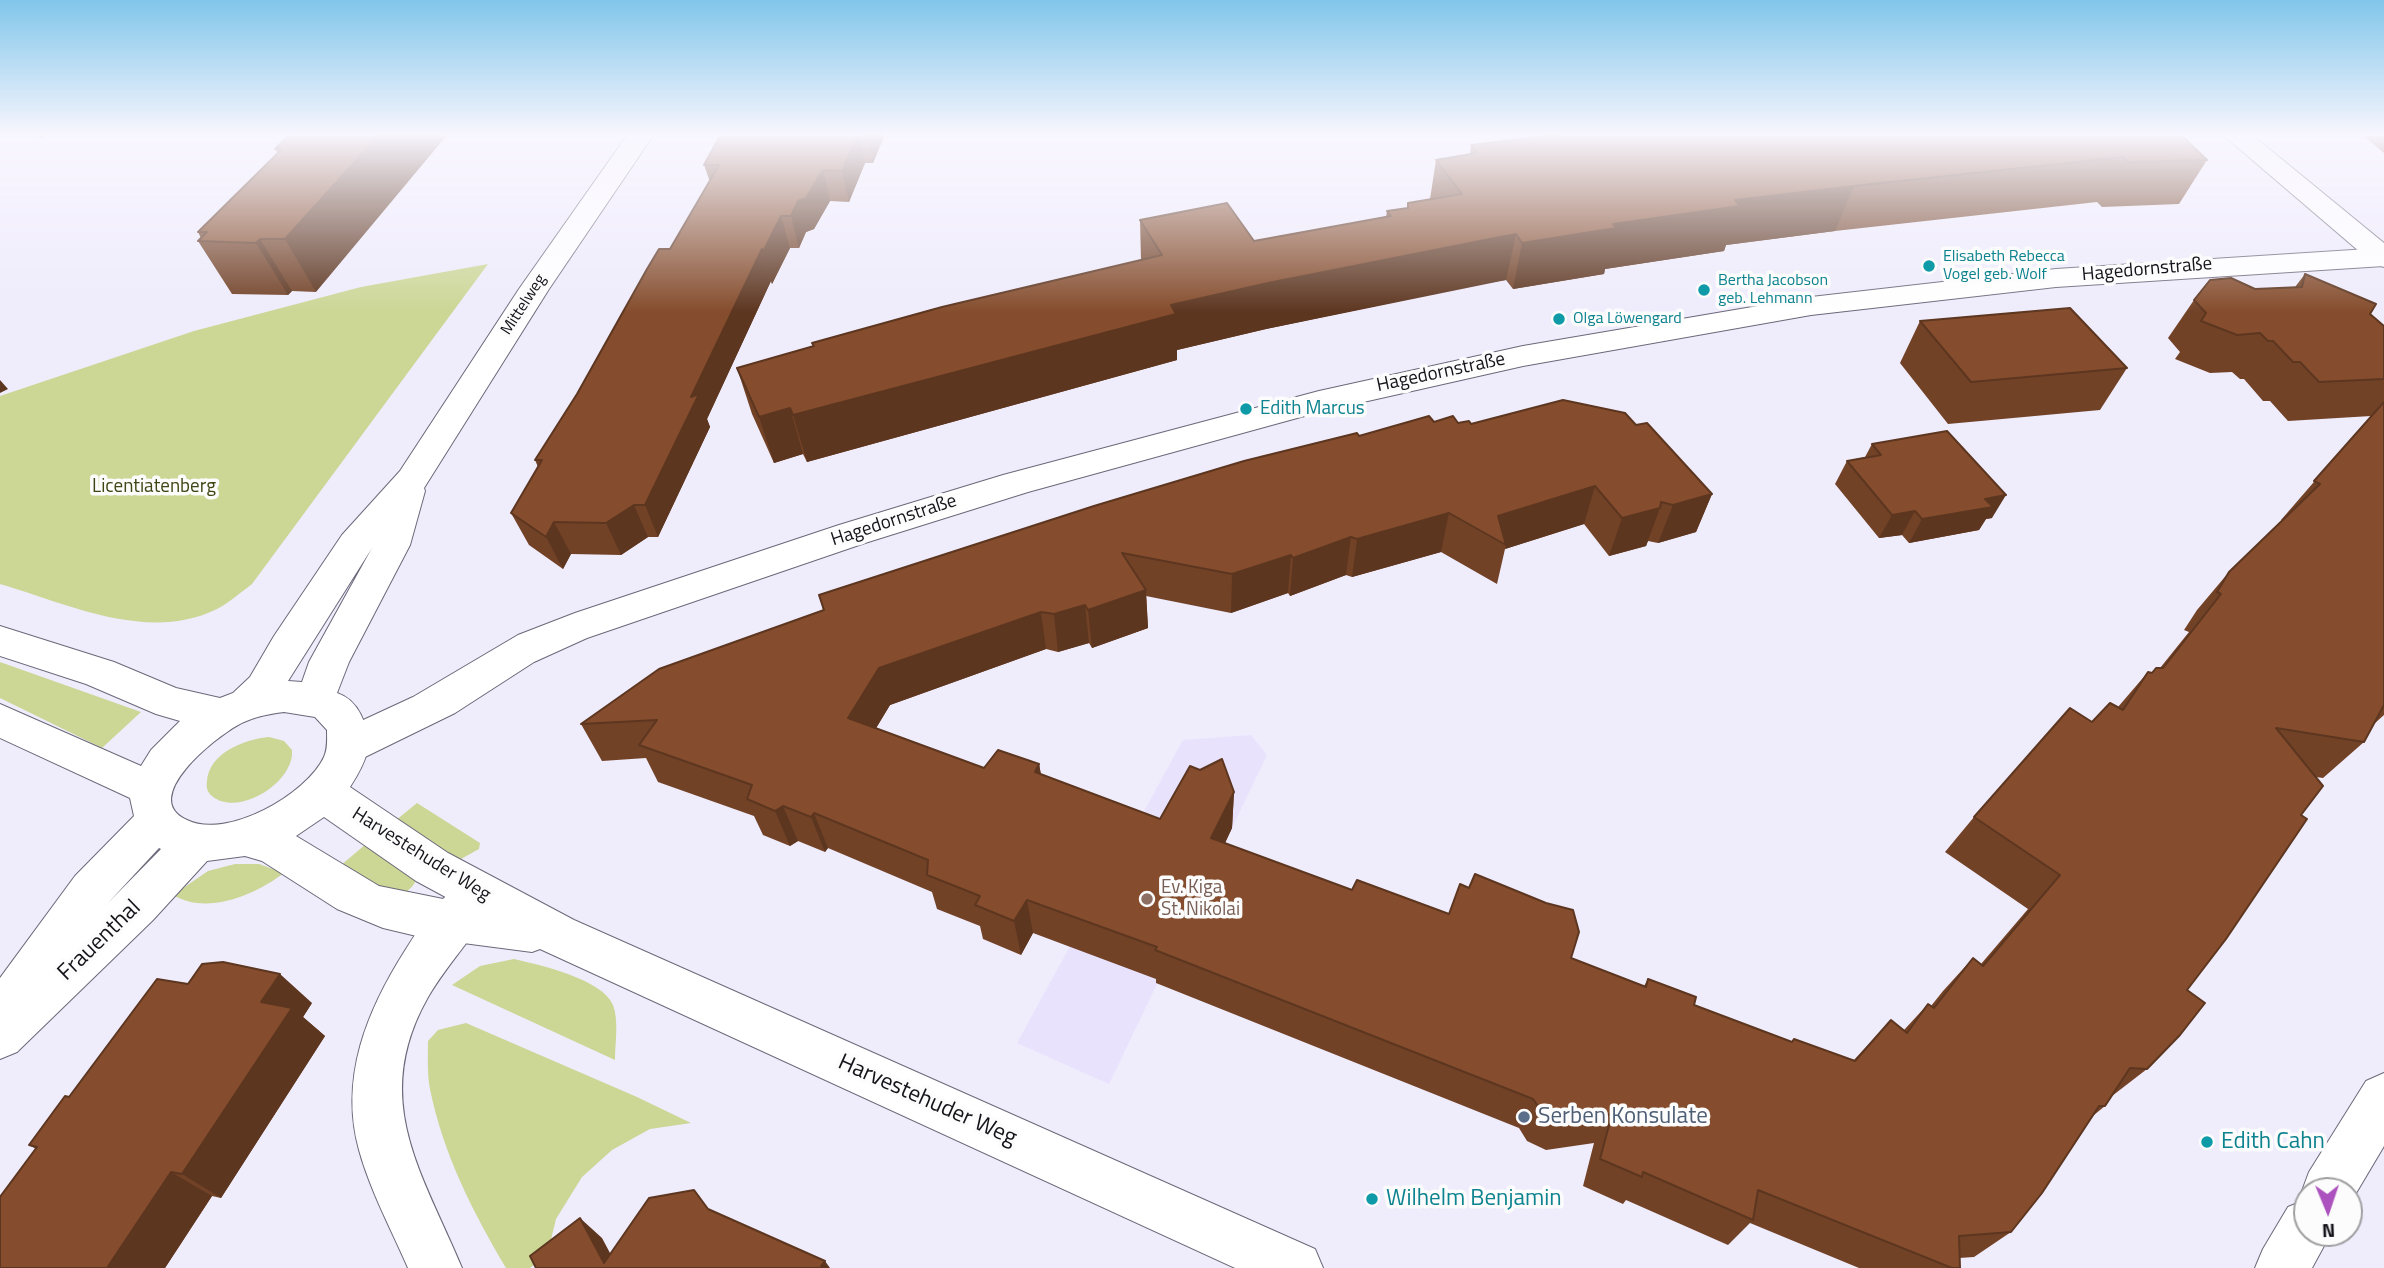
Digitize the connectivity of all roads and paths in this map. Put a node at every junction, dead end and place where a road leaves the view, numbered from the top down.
1 (600, 193) edge
2 (2306, 193) edge
3 (2383, 257) edge
4 (412, 480) junction
5 (0, 641) edge
6 (315, 699) junction
7 (235, 709) junction
8 (0, 719) edge
9 (348, 746) junction
10 (324, 789) junction
11 (169, 817) junction
12 (244, 837) junction
13 (465, 907) junction
14 (0, 1017) edge
15 (0, 1036) edge
16 (2384, 1098) edge
17 (2336, 1177) edge
18 (2294, 1247) edge
19 (435, 1268) edge
20 (1296, 1268) edge
21 (2282, 1268) edge

1 - 4 street, Mittelweg
2 - 3 street
3 - 9 street, Hagedornstraße
4 - 6 street, Mittelweg
4 - 7 street, Mittelweg
5 - 7 street
6 - 7 street
6 - 9 street
7 - 11 street
8 - 11 street, Harvestehuder Weg
9 - 10 street, Harvestehuder Weg
10 - 12 street, Harvestehuder Weg
10 - 13 street, Harvestehuder Weg
11 - 12 street, Harvestehuder Weg
11 - 14 street, Frauenthal
11 - 15 street, Frauenthal
12 - 13 street, Harvestehuder Weg
13 - 19 street
13 - 20 street, Harvestehuder Weg
16 - 17 street
18 - 21 street

